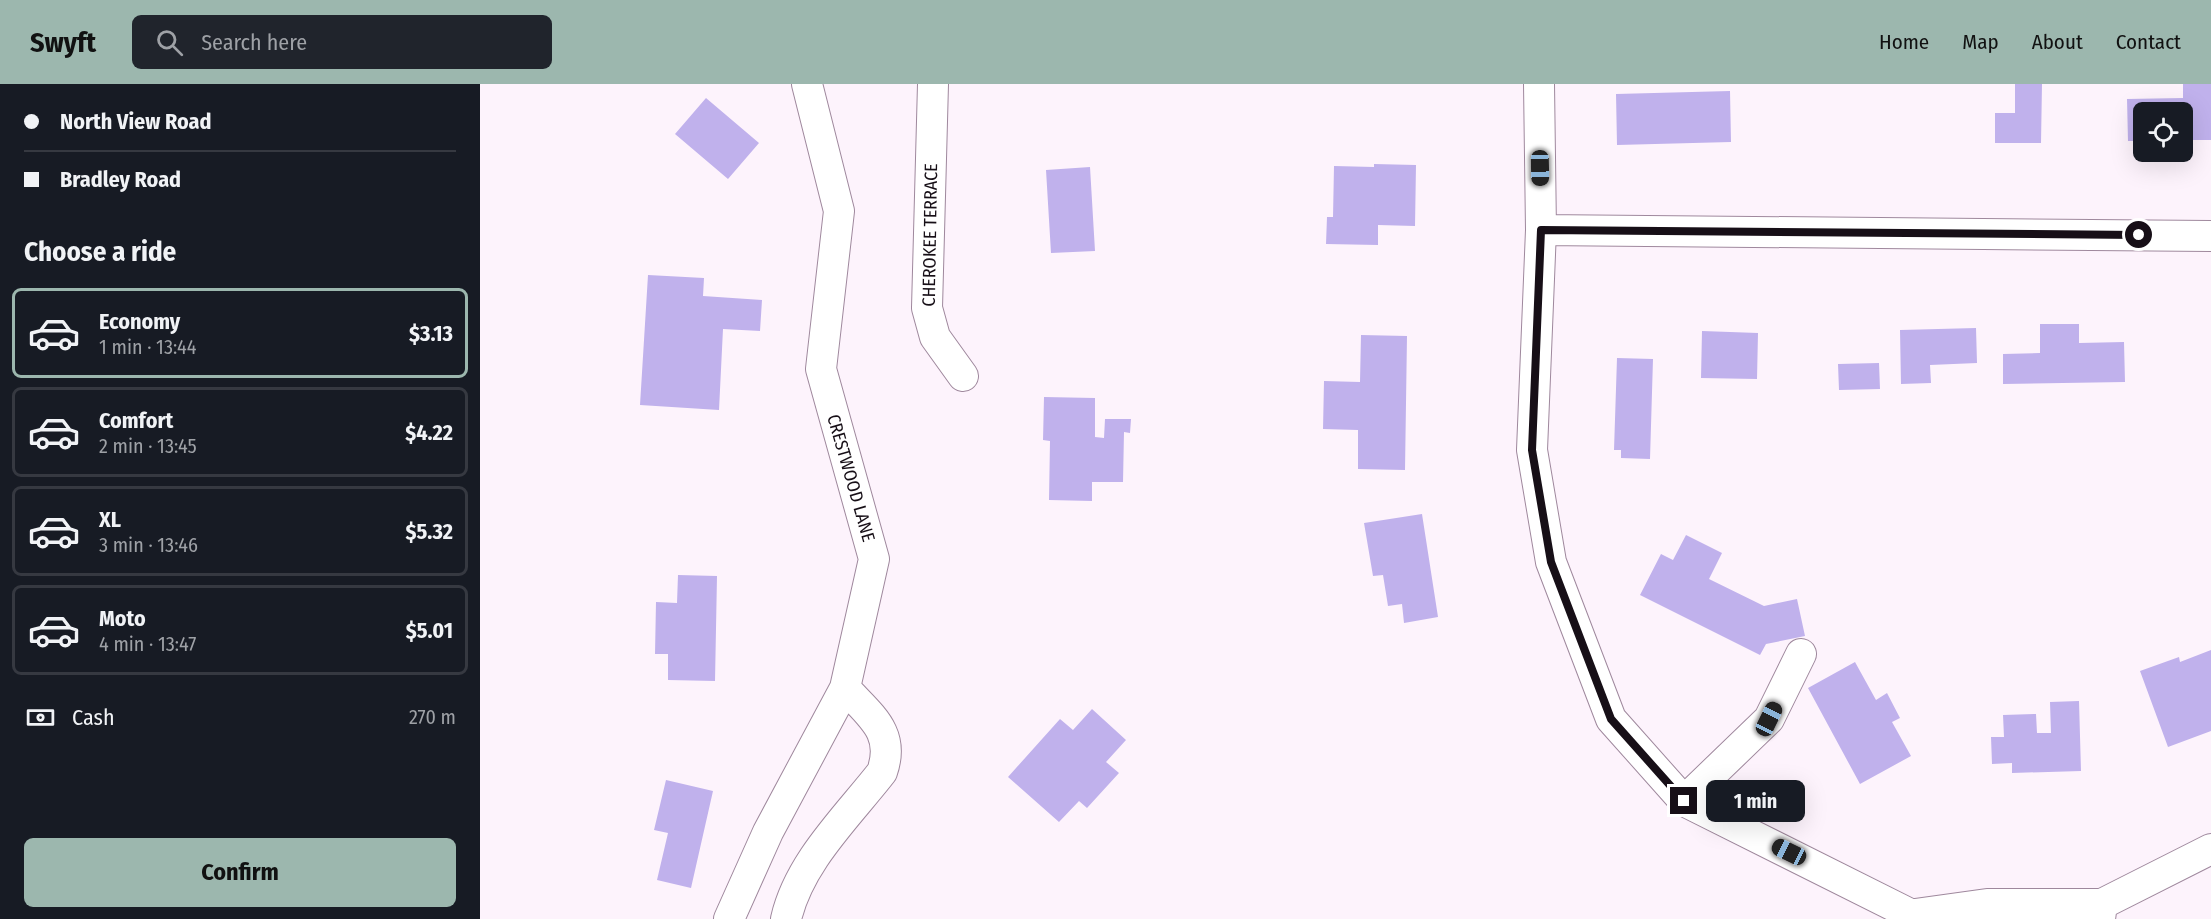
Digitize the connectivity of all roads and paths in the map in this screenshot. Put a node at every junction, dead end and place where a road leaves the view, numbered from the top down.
1 (807, 84) edge
2 (933, 84) edge
3 (1539, 84) edge
4 (1541, 230) junction
5 (2211, 236) edge
6 (963, 376) dead end
7 (1801, 654) dead end
8 (845, 688) junction
9 (1684, 801) junction
10 (2211, 849) edge
11 (2101, 911) edge
12 (1917, 917) edge
13 (729, 919) edge
14 (786, 919) edge

1 - 8 street, CRESTWOOD LANE
2 - 6 street, CHEROKEE TERRACE
3 - 4 street
4 - 5 street
4 - 9 street
7 - 9 street
8 - 13 street, CRESTWOOD LANE
8 - 14 street
9 - 12 street
10 - 11 street
11 - 12 street

